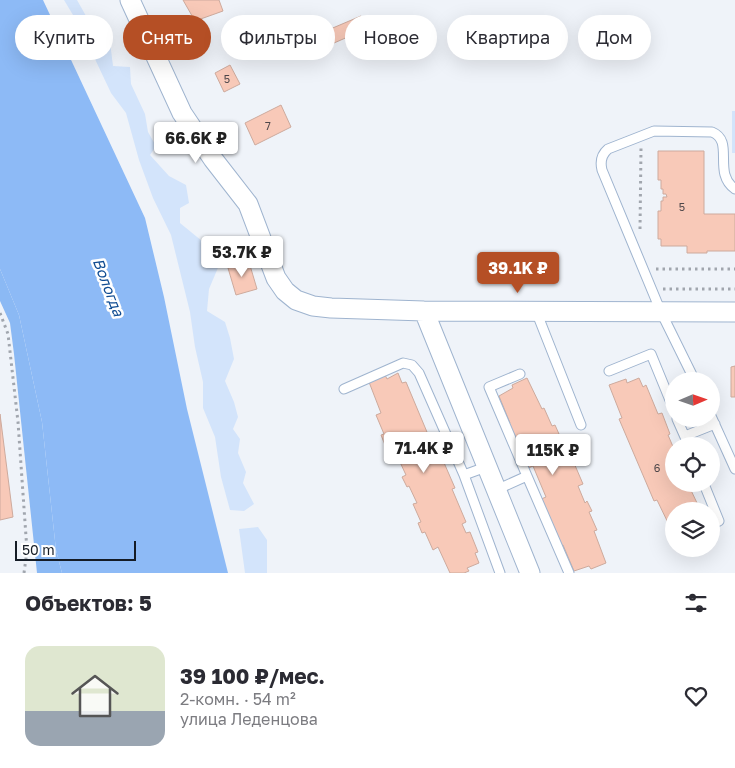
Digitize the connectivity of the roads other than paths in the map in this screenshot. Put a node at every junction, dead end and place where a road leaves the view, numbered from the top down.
1 (130, 0) edge
2 (735, 189) edge
3 (424, 311) junction
4 (536, 311) junction
5 (661, 312) junction
6 (735, 312) edge
7 (609, 372) dead end
8 (691, 372) edge
9 (520, 374) dead end
10 (665, 388) edge
11 (344, 389) dead end
12 (581, 425) dead end
13 (682, 428) edge
14 (699, 428) edge
15 (717, 428) edge
16 (685, 436) joint
17 (486, 467) junction
18 (735, 469) edge
19 (464, 475) junction
20 (527, 476) junction
21 (496, 490) junction
22 (500, 573) edge
23 (530, 573) edge
24 (569, 573) edge

1 - 3 street
2 - 5 lane
3 - 4 street
3 - 17 street
4 - 5 street
4 - 12 lane
5 - 6 street
5 - 8 lane
7 - 10 lane
9 - 20 lane
11 - 19 lane
13 - 16 lane
14 - 16 lane
15 - 18 lane
17 - 19 lane
17 - 21 street
19 - 22 lane
20 - 21 lane
20 - 24 lane
21 - 23 street

